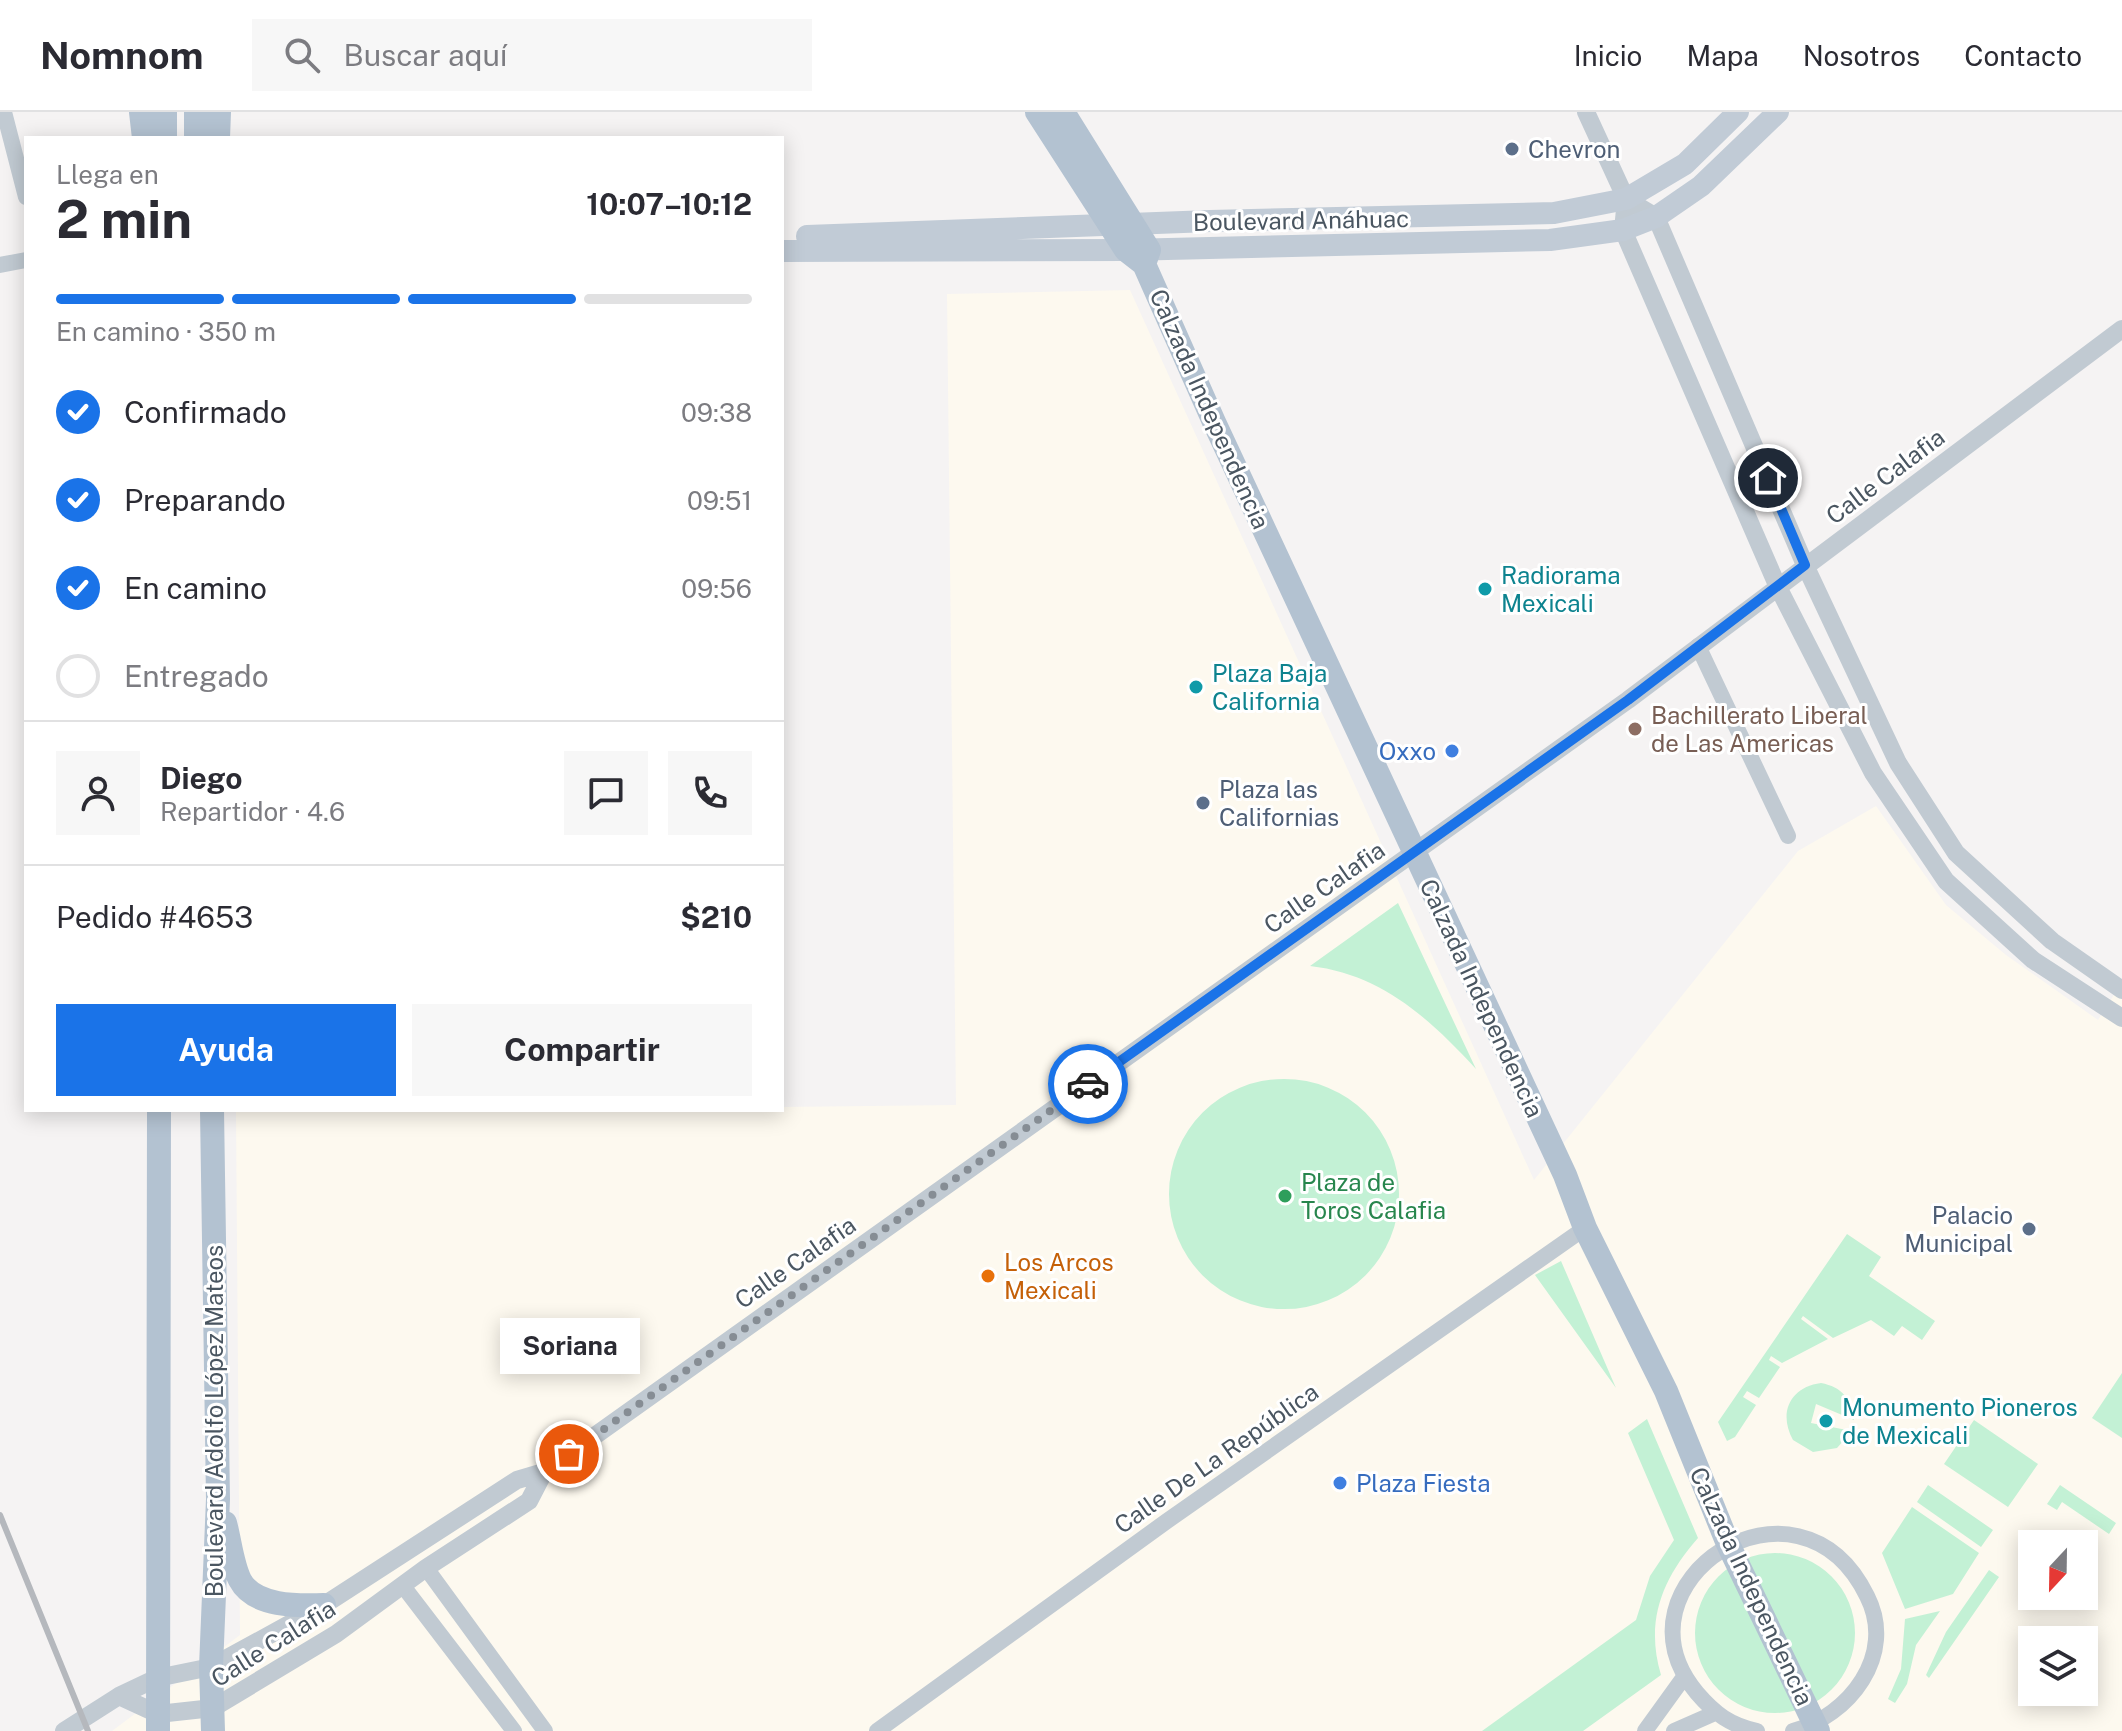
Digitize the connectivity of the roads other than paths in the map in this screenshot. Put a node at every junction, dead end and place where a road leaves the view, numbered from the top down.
1 (4, 112) edge
2 (141, 112) edge
3 (165, 112) edge
4 (196, 112) edge
5 (219, 112) edge
6 (1037, 112) edge
7 (1063, 112) edge
8 (1586, 112) edge
9 (1738, 112) edge
10 (1778, 112) edge
11 (144, 136) edge
12 (165, 136) edge
13 (196, 136) edge
14 (218, 136) edge
15 (24, 189) edge
16 (1626, 199) junction
17 (1656, 217) junction
18 (1125, 225) junction
19 (1623, 230) junction
20 (784, 237) edge
21 (784, 251) edge
22 (1140, 255) junction
23 (24, 260) edge
24 (0, 265) edge
25 (2122, 329) edge
26 (1805, 565) junction
27 (1777, 585) junction
28 (1698, 646) junction
29 (1788, 836) dead end
30 (1413, 853) junction
31 (2122, 990) edge
32 (2122, 1018) edge
33 (159, 1112) edge
34 (212, 1112) edge
35 (1585, 1228) junction
36 (544, 1472) junction
37 (218, 1499) junction
38 (1728, 1544) junction
39 (426, 1568) junction
40 (403, 1586) junction
41 (324, 1605) junction
42 (211, 1667) junction
43 (1684, 1677) junction
44 (157, 1678) junction
45 (119, 1696) junction
46 (1715, 1713) junction
47 (213, 1719) edge
48 (158, 1722) edge
49 (1809, 1729) edge
50 (64, 1731) edge
51 (514, 1731) edge
52 (545, 1731) edge
53 (877, 1731) edge
54 (1645, 1731) edge
55 (1674, 1731) edge
56 (1757, 1731) edge

1 - 15 street
2 - 11 main road
3 - 12 main road
4 - 13 main road
5 - 14 main road
6 - 18 main road, Calzada Independencia
7 - 18 main road, Calzada Independencia
8 - 16 street
9 - 16 main road, Boulevard Anáhuac
10 - 17 main road, Boulevard Anáhuac
16 - 17 street
16 - 18 main road, Boulevard Anáhuac
16 - 19 street
17 - 19 main road, Boulevard Anáhuac
17 - 26 street
18 - 20 main road, Boulevard Anáhuac
18 - 22 main road, Calzada Independencia
19 - 22 main road, Boulevard Anáhuac
19 - 27 street
21 - 22 main road, Boulevard Anáhuac
22 - 30 main road, Calzada Independencia
23 - 24 street
25 - 26 street, Calle Calafia
26 - 27 street, Calle Calafia
26 - 31 street
27 - 28 street, Calle Calafia
27 - 32 street
28 - 29 street
28 - 30 street, Calle Calafia
30 - 35 main road, Calzada Independencia
30 - 36 street, Calle Calafia
33 - 44 main road
34 - 37 main road, Boulevard Adolfo López Mateos
35 - 38 main road, Calzada Independencia
35 - 53 street, Calle De La República
36 - 39 street, Calle Calafia
36 - 41 street, Calle Calafia
37 - 41 main road
37 - 42 main road, Boulevard Adolfo López Mateos
38 - 43 street
38 - 49 main road, Calzada Independencia
38 - 49 street
39 - 40 street, Calle Calafia
39 - 52 street
40 - 47 street, Calle Calafia
40 - 51 street
41 - 42 street, Calle Calafia
42 - 44 street, Calle Calafia
42 - 47 main road, Boulevard Adolfo López Mateos
43 - 46 street
43 - 54 street
44 - 45 street, Calle Calafia
44 - 48 main road
45 - 48 street
45 - 50 street, Calle Calafia
46 - 55 street
46 - 56 street
47 - 48 street

